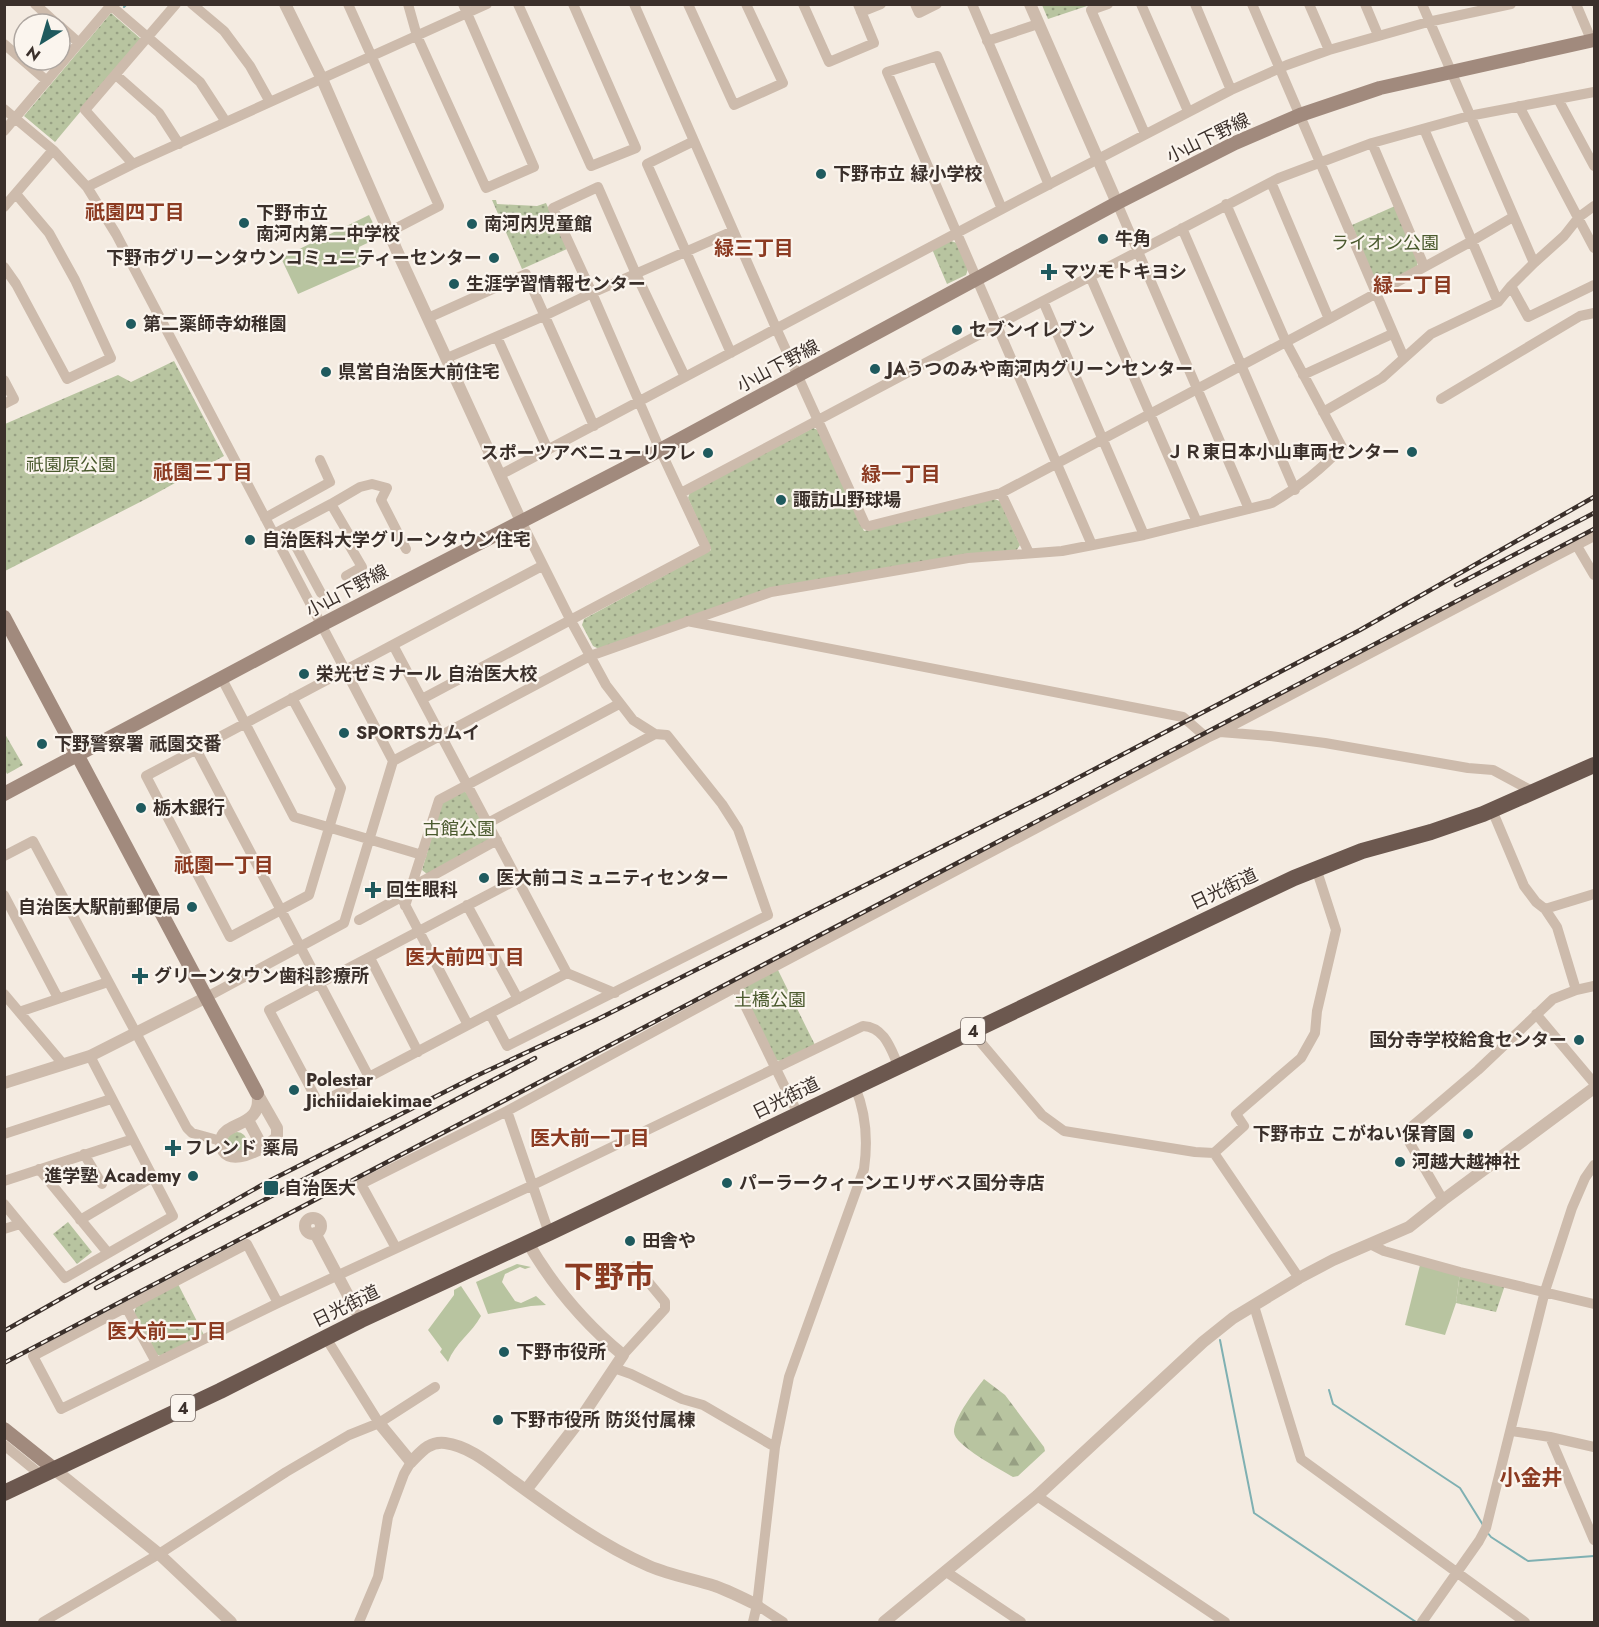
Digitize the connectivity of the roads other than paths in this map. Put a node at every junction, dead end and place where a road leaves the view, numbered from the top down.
1 (176, 4) edge
2 (192, 4) edge
3 (285, 4) edge
4 (348, 4) edge
5 (408, 4) edge
6 (487, 4) edge
7 (518, 4) edge
8 (573, 4) edge
9 (634, 4) edge
10 (688, 4) edge
11 (746, 4) edge
12 (803, 4) edge
13 (881, 4) edge
14 (915, 4) edge
15 (937, 4) edge
16 (972, 4) edge
17 (1030, 4) edge
18 (1108, 4) edge
19 (1141, 4) edge
20 (1195, 4) edge
21 (1252, 4) edge
22 (1310, 4) edge
23 (1365, 4) edge
24 (1422, 4) edge
25 (1511, 4) edge
26 (1576, 4) edge
27 (111, 5) edge
28 (859, 8) edge
29 (1474, 8) edge
30 (464, 9) edge
31 (1428, 22) junction
32 (1038, 24) junction
33 (1378, 35) junction
34 (417, 36) junction
35 (72, 37) edge
36 (149, 37) junction
37 (1594, 39) edge
38 (987, 41) junction
39 (79, 43) junction
40 (4, 44) edge
41 (1329, 50) junction
42 (372, 56) junction
43 (1280, 68) junction
44 (1449, 71) junction
45 (116, 75) junction
46 (322, 79) junction
47 (47, 81) junction
48 (1231, 90) junction
49 (1594, 92) edge
50 (1558, 99) junction
51 (270, 102) junction
52 (1519, 106) junction
53 (4, 109) edge
54 (1188, 111) junction
55 (1300, 115) junction
56 (1469, 116) junction
57 (15, 118) junction
58 (226, 122) junction
59 (1424, 129) junction
60 (4, 131) edge
61 (1145, 134) junction
62 (694, 141) junction
63 (1372, 143) junction
64 (179, 144) junction
65 (54, 150) junction
66 (1098, 159) junction
67 (1320, 162) junction
68 (133, 164) junction
69 (1594, 166) edge
70 (1271, 182) junction
71 (1048, 185) junction
72 (87, 187) junction
73 (16, 194) junction
74 (1117, 203) junction
75 (1226, 204) junction
76 (1594, 206) edge
77 (4, 207) edge
78 (1002, 209) junction
79 (1513, 217) junction
80 (1579, 217) junction
81 (1182, 228) junction
82 (734, 231) junction
83 (389, 232) junction
84 (958, 232) junction
85 (1472, 242) junction
86 (1594, 248) edge
87 (1138, 251) junction
88 (686, 252) junction
89 (1534, 263) junction
90 (1424, 266) junction
91 (4, 267) edge
92 (636, 274) junction
93 (1090, 276) junction
94 (976, 280) junction
95 (1594, 285) edge
96 (1510, 286) junction
97 (592, 293) junction
98 (1375, 294) junction
99 (1043, 301) junction
100 (1498, 302) junction
101 (1594, 313) edge
102 (544, 316) junction
103 (428, 318) junction
104 (1329, 319) junction
105 (997, 325) junction
106 (776, 328) junction
107 (1392, 334) junction
108 (497, 337) junction
109 (1286, 342) junction
110 (731, 353) junction
111 (447, 358) junction
112 (1404, 358) junction
113 (1241, 365) junction
114 (1303, 375) junction
115 (798, 376) junction
116 (685, 377) junction
117 (4, 380) edge
118 (1197, 389) junction
119 (1441, 399) dead end
120 (639, 402) junction
121 (4, 404) edge
122 (1323, 412) junction
123 (1149, 414) junction
124 (819, 420) junction
125 (594, 426) junction
126 (1103, 438) junction
127 (548, 450) junction
128 (660, 450) junction
129 (320, 460) dead end
130 (1056, 463) junction
131 (500, 475) junction
132 (1295, 490) junction
133 (681, 493) junction
134 (1000, 493) junction
135 (331, 504) junction
136 (1249, 509) junction
137 (265, 518) junction
138 (521, 521) junction
139 (1197, 522) junction
140 (286, 528) junction
141 (274, 534) junction
142 (1144, 535) junction
143 (1594, 536) edge
144 (1092, 545) junction
145 (1577, 546) junction
146 (406, 549) dead end
147 (1029, 554) junction
148 (542, 566) junction
149 (1594, 575) edge
150 (346, 576) dead end
151 (321, 593) dead end
152 (4, 617) edge
153 (570, 619) junction
154 (687, 621) junction
155 (321, 625) junction
156 (393, 645) junction
157 (590, 656) junction
158 (344, 671) junction
159 (222, 679) junction
160 (292, 698) junction
161 (422, 699) junction
162 (619, 704) junction
163 (244, 724) junction
164 (1220, 732) junction
165 (655, 734) junction
166 (441, 735) junction
167 (1207, 738) junction
168 (196, 749) junction
169 (77, 755) junction
170 (393, 761) junction
171 (1594, 765) edge
172 (467, 784) junction
173 (1534, 792) junction
174 (4, 794) edge
175 (1492, 810) junction
176 (488, 824) junction
177 (329, 828) junction
178 (369, 840) junction
179 (497, 840) junction
180 (422, 855) junction
181 (4, 856) edge
182 (1316, 868) junction
183 (518, 879) junction
184 (412, 887) junction
185 (1594, 894) edge
186 (4, 895) edge
187 (467, 905) junction
188 (405, 906) junction
189 (1545, 909) junction
190 (281, 910) junction
191 (359, 920) dead end
192 (418, 931) junction
193 (300, 947) junction
194 (370, 958) junction
195 (567, 973) junction
196 (108, 982) junction
197 (319, 983) junction
198 (1594, 986) edge
199 (736, 987) junction
200 (1576, 990) junction
201 (615, 993) junction
202 (4, 994) edge
203 (58, 998) junction
204 (205, 998) junction
205 (518, 999) junction
206 (19, 1012) junction
207 (490, 1014) junction
208 (1536, 1014) junction
209 (468, 1025) junction
210 (972, 1032) junction
211 (136, 1034) junction
212 (417, 1052) junction
213 (90, 1056) junction
214 (63, 1064) junction
215 (899, 1067) junction
216 (775, 1068) junction
217 (369, 1077) junction
218 (4, 1083) edge
219 (1594, 1083) edge
220 (855, 1087) junction
221 (1594, 1088) edge
222 (257, 1093) junction
223 (111, 1099) junction
224 (507, 1111) junction
225 (798, 1114) junction
226 (248, 1120) junction
227 (4, 1134) edge
228 (133, 1139) junction
229 (221, 1141) junction
230 (262, 1146) junction
231 (1214, 1153) junction
232 (84, 1154) junction
233 (1594, 1165) edge
234 (39, 1169) junction
235 (153, 1177) junction
236 (4, 1180) edge
237 (102, 1184) dead end
238 (532, 1185) junction
239 (1443, 1200) junction
240 (4, 1204) edge
241 (80, 1220) junction
242 (20, 1224) junction
243 (4, 1229) edge
244 (315, 1233) dead end
245 (549, 1233) junction
246 (528, 1244) junction
247 (1370, 1244) junction
248 (396, 1248) junction
249 (108, 1254) junction
250 (635, 1266) dead end
251 (337, 1275) junction
252 (1299, 1278) junction
253 (1545, 1291) junction
254 (278, 1303) junction
255 (1594, 1304) edge
256 (1254, 1306) junction
257 (126, 1307) junction
258 (361, 1320) junction
259 (326, 1338) junction
260 (622, 1355) junction
261 (156, 1362) junction
262 (614, 1368) junction
263 (435, 1387) dead end
264 (379, 1423) junction
265 (4, 1429) edge
266 (1512, 1431) junction
267 (1550, 1437) junction
268 (4, 1445) edge
269 (775, 1447) junction
270 (1594, 1447) edge
271 (411, 1462) junction
272 (48, 1472) junction
273 (526, 1490) junction
274 (4, 1493) edge
275 (1037, 1496) junction
276 (1594, 1540) edge
277 (159, 1554) junction
278 (945, 1571) junction
279 (1457, 1573) junction
280 (757, 1605) junction
281 (43, 1623) edge
282 (231, 1623) edge
283 (358, 1623) edge
284 (753, 1623) edge
285 (783, 1623) edge
286 (884, 1623) edge
287 (1020, 1623) edge
288 (1225, 1623) edge
289 (1422, 1623) edge
290 (1525, 1623) edge

1 - 36 street
2 - 51 street
3 - 46 street
4 - 42 street
5 - 34 street
6 - 30 street
7 - 8 street
9 - 62 street
10 - 11 street
12 - 28 street
13 - 28 street
14 - 15 street
16 - 38 street
17 - 32 street
18 - 61 street
19 - 54 street
20 - 48 street
21 - 43 street
22 - 41 street
23 - 33 street
24 - 31 street
25 - 29 street
26 - 37 street
27 - 36 street
27 - 39 street
29 - 31 street
30 - 34 street
30 - 34 street
31 - 33 street
31 - 44 street
32 - 38 street
32 - 66 street
33 - 41 street
34 - 42 street
35 - 39 street
36 - 45 street
36 - 58 street
37 - 44 main road, 小山下野線
38 - 71 street
39 - 47 street
40 - 47 street
41 - 43 street
42 - 46 street
42 - 83 street
43 - 48 street
43 - 55 street
44 - 55 main road, 小山下野線
44 - 56 street
45 - 64 street
45 - 68 street
46 - 51 street
46 - 83 street
47 - 57 street
48 - 54 street
49 - 50 street
50 - 52 street
50 - 69 street
51 - 58 street
52 - 56 street
52 - 80 street
53 - 57 street
54 - 61 street
55 - 67 street
55 - 74 main road, 小山下野線
56 - 59 street
56 - 79 street
57 - 60 street
57 - 65 street
58 - 64 street
59 - 63 street
59 - 85 street
61 - 66 street
62 - 82 street
62 - 88 street
63 - 67 street
63 - 90 street
64 - 68 street
65 - 72 street
65 - 73 street
66 - 71 street
66 - 74 street
67 - 70 street
67 - 98 street
68 - 72 street
70 - 75 street
70 - 104 street
71 - 78 street
72 - 137 street
73 - 77 street
73 - 91 street
74 - 87 street
74 - 94 main road, 小山下野線
75 - 81 street
75 - 109 street
76 - 80 street
78 - 84 street
78 - 84 street
79 - 85 street
79 - 89 street
80 - 86 street
80 - 89 street
81 - 87 street
81 - 113 street
82 - 88 street
82 - 106 street
83 - 103 street
84 - 94 street
84 - 106 street
85 - 90 street
85 - 100 street
87 - 93 street
87 - 118 street
88 - 92 street
88 - 110 street
89 - 96 street
90 - 98 street
92 - 97 street
92 - 97 street
92 - 116 street
93 - 99 street
93 - 123 street
94 - 105 street
94 - 115 main road, 小山下野線
95 - 96 street
96 - 100 street
97 - 102 street
97 - 120 street
98 - 104 street
98 - 107 street
99 - 105 street
99 - 126 street
100 - 112 street
101 - 119 street
102 - 103 street
102 - 108 street
102 - 125 street
103 - 111 street
104 - 109 street
105 - 124 street
105 - 130 street
106 - 110 street
106 - 115 street
107 - 112 street
107 - 114 street
108 - 111 street
108 - 127 street
109 - 113 street
109 - 114 street
110 - 116 street
111 - 131 street
112 - 122 street
113 - 118 street
113 - 132 street
114 - 122 street
115 - 124 street
115 - 128 main road, 小山下野線
116 - 120 street
117 - 121 street
118 - 123 street
118 - 136 street
120 - 125 street
120 - 128 street
122 - 132 street
123 - 126 street
123 - 139 street
124 - 133 street
124 - 134 street
125 - 127 street
126 - 130 street
126 - 142 street
127 - 131 street
128 - 133 street
128 - 138 main road, 小山下野線
129 - 137 street
130 - 134 street
130 - 144 street
131 - 138 street
132 - 136 street
133 - 153 street
134 - 147 street
135 - 140 street
135 - 146 street
135 - 150 street
136 - 139 street
137 - 141 street
138 - 148 street
138 - 155 main road, 小山下野線
139 - 142 street
140 - 141 street
140 - 151 street
141 - 155 street
142 - 144 street
143 - 145 street
144 - 147 street
145 - 149 street
145 - 164 street
147 - 154 street
148 - 153 street
148 - 156 street
152 - 169 main road
153 - 157 street
153 - 161 street
154 - 157 street
154 - 167 street
155 - 158 street
155 - 159 main road, 小山下野線
156 - 158 street
156 - 161 street
157 - 162 street
157 - 166 street
158 - 160 street
158 - 170 street
159 - 163 street
159 - 169 main road, 小山下野線
160 - 163 street
160 - 177 street
161 - 166 street
162 - 165 street
162 - 172 street
163 - 168 street
163 - 177 street
164 - 167 street
164 - 173 street
165 - 176 street
165 - 201 street
166 - 170 street
166 - 172 street
167 - 199 street
168 - 190 street
168 - 190 street
169 - 174 main road, 小山下野線
169 - 204 main road
170 - 178 street
171 - 173 highway, 日光街道 / 4
172 - 176 street
172 - 180 street
173 - 175 highway, 日光街道 / 4
175 - 182 highway, 日光街道 / 4
175 - 189 street
176 - 179 street
177 - 178 street
177 - 190 street
178 - 180 street
178 - 193 street
179 - 183 street
179 - 184 street
180 - 184 street
181 - 196 street
182 - 210 highway, 日光街道 / 4
182 - 231 street
183 - 187 street
183 - 195 street
184 - 188 street
185 - 189 street
186 - 203 street
187 - 192 street
187 - 205 street
188 - 191 street
188 - 192 street
189 - 200 street
190 - 193 street
192 - 194 street
192 - 209 street
193 - 197 street
193 - 204 street
194 - 197 street
194 - 212 street
195 - 201 street
195 - 205 street
196 - 203 street
196 - 211 street
197 - 217 street
197 - 217 street
198 - 200 street
199 - 216 street
199 - 224 street
200 - 208 street
201 - 207 street
202 - 206 street
203 - 206 street
204 - 211 street
204 - 222 main road
205 - 207 street
206 - 214 street
207 - 209 street
208 - 219 street
208 - 239 street
209 - 212 street
210 - 215 highway, 日光街道 / 4
210 - 231 street
211 - 213 street
211 - 229 street
212 - 217 street
213 - 214 street
213 - 223 street
214 - 218 street
215 - 216 street
215 - 220 highway, 日光街道 / 4
216 - 225 street
216 - 238 street
220 - 225 highway, 日光街道 / 4
220 - 269 street
221 - 239 street
222 - 226 street
222 - 230 street
223 - 227 street
223 - 228 street
224 - 238 street
224 - 248 street
225 - 245 highway, 日光街道 / 4
226 - 229 street
226 - 230 street
228 - 232 street
228 - 235 street
229 - 230 street
231 - 252 street
232 - 234 street
232 - 237 street
233 - 253 street
234 - 236 street
234 - 241 street
235 - 241 street
235 - 249 street
238 - 245 street
238 - 248 street
239 - 247 street
240 - 242 street
241 - 249 street
242 - 243 street
242 - 249 street
244 - 251 street
245 - 246 highway, 日光街道 / 4
246 - 258 highway, 日光街道 / 4
246 - 260 street
247 - 252 street
247 - 253 street
248 - 251 street
250 - 260 street
251 - 254 street
251 - 258 street
252 - 256 street
253 - 255 street
253 - 266 street
254 - 257 street
254 - 261 street
256 - 275 street
256 - 279 street
257 - 261 street
257 - 261 street
258 - 259 highway, 日光街道 / 4
259 - 264 street
259 - 272 highway, 日光街道 / 4
260 - 262 street
262 - 269 street
262 - 273 street
263 - 264 street
264 - 271 street
264 - 277 street
265 - 272 main road
266 - 267 street
266 - 279 street
267 - 270 street
267 - 276 street
268 - 272 street
269 - 280 street
271 - 273 street
271 - 283 street
272 - 274 highway, 日光街道 / 4
272 - 277 street
273 - 280 street
275 - 278 street
275 - 288 street
277 - 281 street
277 - 282 street
278 - 286 street
278 - 287 street
279 - 289 street
279 - 290 street
280 - 284 street
280 - 285 street

